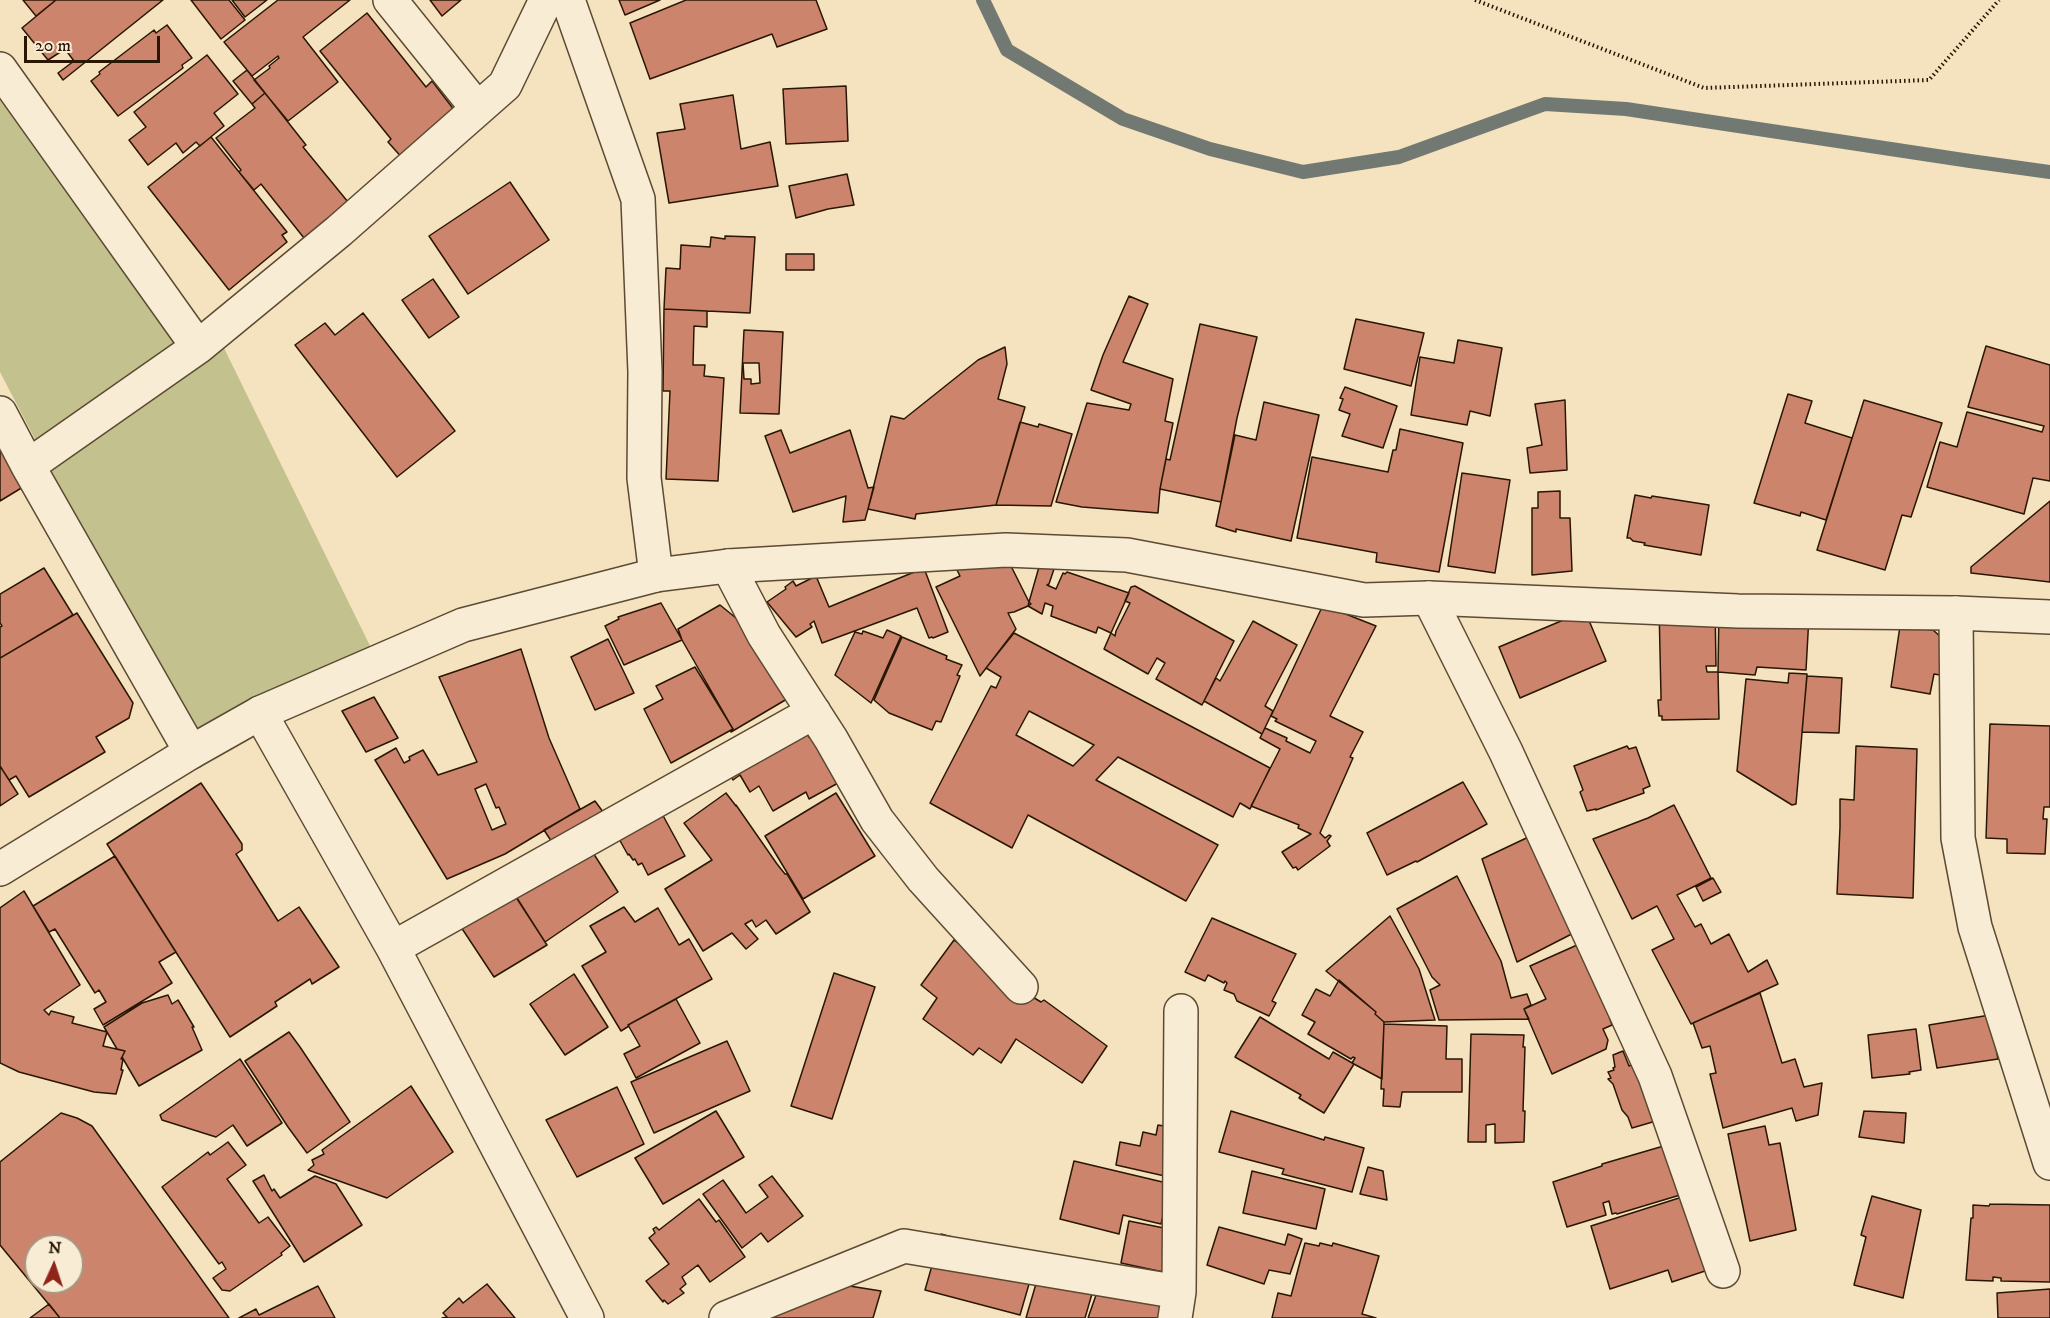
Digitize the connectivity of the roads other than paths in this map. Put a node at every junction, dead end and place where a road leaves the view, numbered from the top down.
1 (390, 0) edge
2 (546, 0) edge
3 (568, 0) edge
4 (0, 69) edge
5 (477, 108) junction
6 (198, 347) junction
7 (0, 413) edge
8 (28, 466) junction
9 (728, 566) junction
10 (656, 575) junction
11 (1429, 598) junction
12 (1956, 614) junction
13 (2050, 617) edge
14 (814, 712) junction
15 (260, 713) junction
16 (191, 752) junction
17 (0, 869) edge
18 (393, 948) junction
19 (1021, 987) dead end
20 (1181, 1011) dead end
21 (2050, 1163) edge
22 (1723, 1271) dead end
23 (1177, 1305) edge
24 (587, 1318) edge
25 (726, 1318) edge

1 - 5 street
2 - 5 street
3 - 10 street
4 - 6 street
5 - 6 street
6 - 8 street
7 - 8 street
8 - 16 street
9 - 10 street
9 - 11 street
9 - 14 street
10 - 15 street
11 - 12 street
11 - 22 street
12 - 13 street
12 - 21 street
14 - 18 street
14 - 19 street
15 - 16 street
15 - 18 street
16 - 17 street
18 - 24 street
20 - 23 street
23 - 25 street

